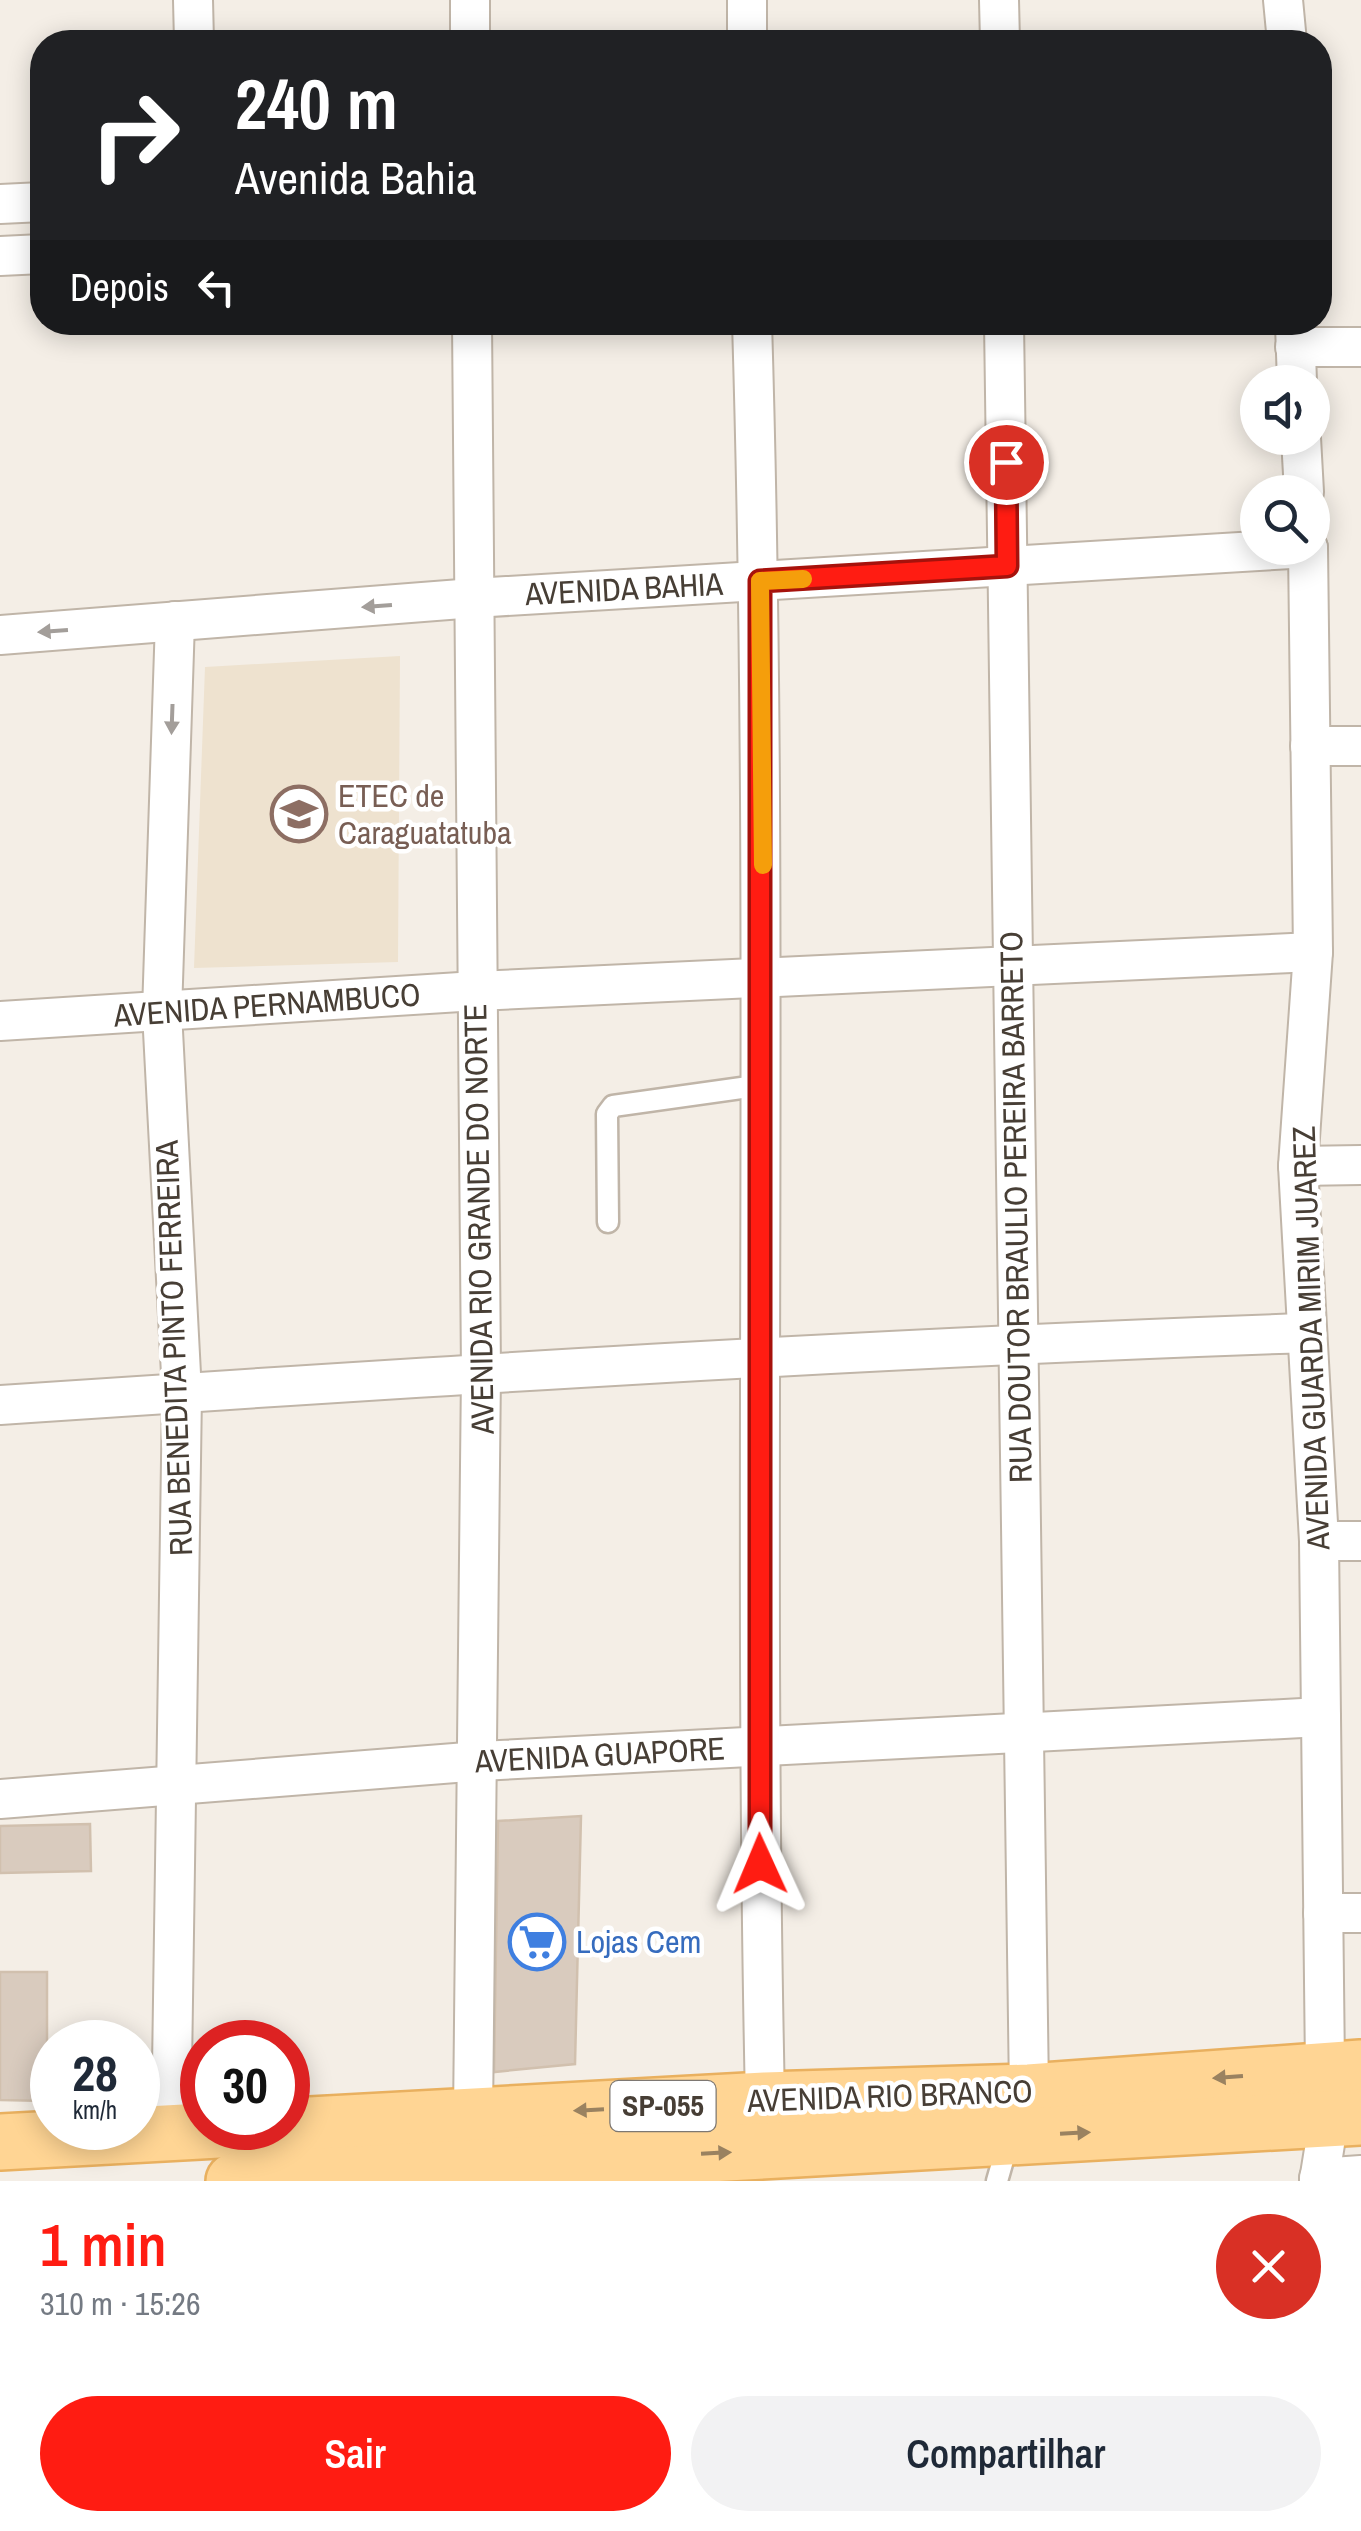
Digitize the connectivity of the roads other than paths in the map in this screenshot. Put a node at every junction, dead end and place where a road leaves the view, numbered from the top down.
1 (194, 0) edge
2 (470, 0) edge
3 (747, 0) edge
4 (999, 0) edge
5 (1282, 0) edge
6 (194, 30) edge
7 (470, 30) edge
8 (747, 30) edge
9 (1000, 30) edge
10 (1286, 30) edge
11 (30, 203) edge
12 (0, 204) edge
13 (30, 255) edge
14 (0, 256) edge
15 (472, 335) edge
16 (752, 335) edge
17 (1004, 335) edge
18 (1361, 347) edge
19 (1296, 351) edge
20 (1240, 552) edge
21 (1308, 565) edge
22 (1007, 566) junction
23 (760, 581) junction
24 (474, 598) junction
25 (174, 622) junction
26 (0, 635) edge
27 (1310, 746) junction
28 (1361, 746) edge
29 (1313, 952) junction
30 (1013, 966) junction
31 (764, 978) junction
32 (476, 991) junction
33 (162, 1012) junction
34 (0, 1021) edge
35 (763, 1085) junction
36 (1361, 1165) edge
37 (1298, 1166) junction
38 (608, 1222) dead end
39 (1306, 1333) junction
40 (1018, 1342) junction
41 (762, 1357) junction
42 (482, 1372) junction
43 (182, 1393) junction
44 (0, 1405) edge
45 (1319, 1541) junction
46 (1361, 1541) edge
47 (1322, 1716) junction
48 (1024, 1734) junction
49 (758, 1746) junction
50 (480, 1761) junction
51 (178, 1783) junction
52 (0, 1800) edge
53 (1324, 1913) junction
54 (1361, 1913) edge
55 (1344, 2093) edge
56 (765, 2100) junction
57 (473, 2116) junction
58 (170, 2135) junction
59 (1012, 2137) edge
60 (0, 2142) edge
61 (1361, 2175) edge
62 (411, 2176) edge
63 (1319, 2179) edge
64 (234, 2181) edge

1 - 6 street
2 - 7 street
3 - 8 street
4 - 9 street
5 - 10 street
11 - 12 street
13 - 14 street
15 - 24 street, AVENIDA RIO GRANDE DO NORTE
16 - 23 street
17 - 22 street, RUA DOUTOR BRAULIO PEREIRA BARRETO
18 - 19 street
20 - 22 street, AVENIDA BAHIA
21 - 27 street, AVENIDA GUARDA MIRIM JUAREZ
22 - 23 street, AVENIDA BAHIA
22 - 30 street, RUA DOUTOR BRAULIO PEREIRA BARRETO
23 - 24 street, AVENIDA BAHIA
23 - 31 street
24 -> 25 street, AVENIDA BAHIA
24 - 32 street, AVENIDA RIO GRANDE DO NORTE
25 -> 26 street, AVENIDA BAHIA
25 -> 33 street, RUA BENEDITA PINTO FERREIRA
27 - 28 street
27 - 29 street, AVENIDA GUARDA MIRIM JUAREZ
29 - 30 street, AVENIDA PERNAMBUCO
29 - 37 street, AVENIDA GUARDA MIRIM JUAREZ
30 - 31 street, AVENIDA PERNAMBUCO
30 - 40 street, RUA DOUTOR BRAULIO PEREIRA BARRETO
31 - 32 street, AVENIDA PERNAMBUCO
31 - 35 street
32 - 33 street, AVENIDA PERNAMBUCO
32 - 42 street, AVENIDA RIO GRANDE DO NORTE
33 - 34 street, AVENIDA PERNAMBUCO
33 - 43 street, RUA BENEDITA PINTO FERREIRA
35 - 38 lane
35 - 41 street
36 - 37 street
37 - 39 street, AVENIDA GUARDA MIRIM JUAREZ
39 - 40 street
39 - 45 street, AVENIDA GUARDA MIRIM JUAREZ
40 - 41 street
40 - 48 street, RUA DOUTOR BRAULIO PEREIRA BARRETO
41 - 42 street
41 - 49 street
42 - 43 street
42 - 50 street, AVENIDA RIO GRANDE DO NORTE
43 - 44 street
43 - 51 street, RUA BENEDITA PINTO FERREIRA
45 - 46 street
45 - 47 street, AVENIDA GUARDA MIRIM JUAREZ
47 - 48 street, AVENIDA GUAPORE
47 - 53 street, AVENIDA GUARDA MIRIM JUAREZ
48 - 49 street, AVENIDA GUAPORE
48 - 59 street, RUA DOUTOR BRAULIO PEREIRA BARRETO
49 - 50 street, AVENIDA GUAPORE
49 - 56 street
50 - 51 street, AVENIDA GUAPORE
50 - 57 street, AVENIDA RIO GRANDE DO NORTE
51 - 52 street, AVENIDA GUAPORE
51 - 58 street, RUA BENEDITA PINTO FERREIRA
53 - 54 street
53 - 55 street, AVENIDA GUARDA MIRIM JUAREZ
55 - 59 main road, AVENIDA RIO BRANCO / SP-055
55 - 63 street, AVENIDA GUARDA MIRIM JUAREZ
56 -> 57 main road, AVENIDA RIO BRANCO / SP-055
56 - 59 main road, AVENIDA RIO BRANCO / SP-055
57 - 58 main road, AVENIDA RIO BRANCO / SP-055
58 - 60 main road, AVENIDA RIO BRANCO / SP-055
62 -> 59 main road, AVENIDA RIO BRANCO / SP-055
61 - 63 street
62 - 64 main road, AVENIDA RIO BRANCO / SP-055

